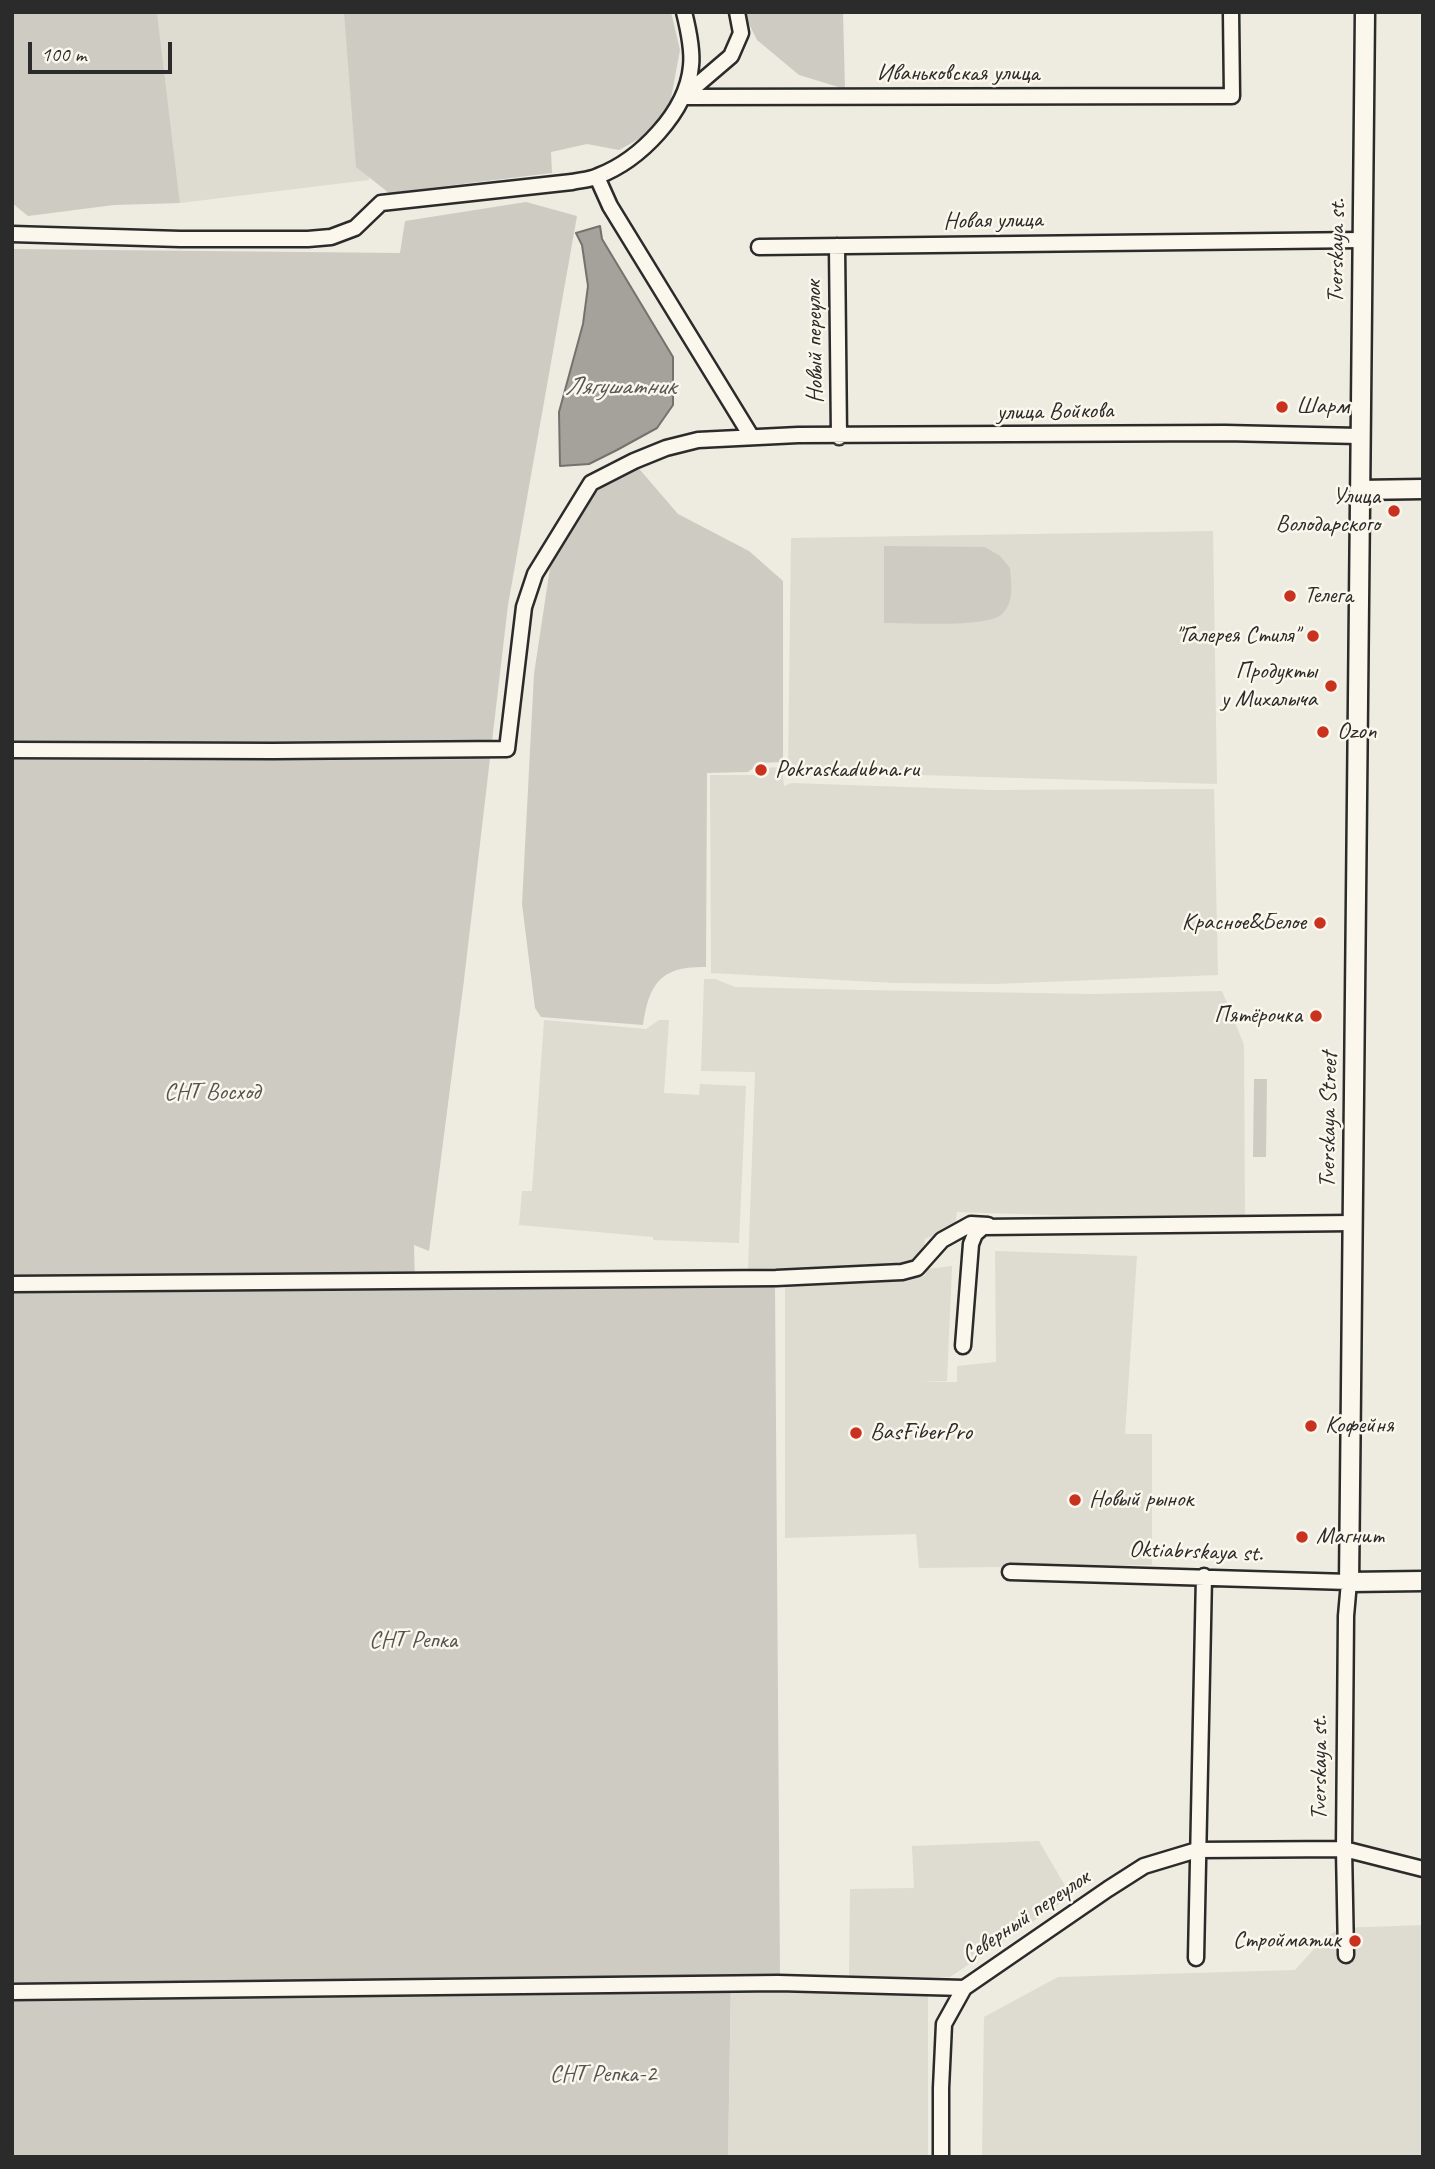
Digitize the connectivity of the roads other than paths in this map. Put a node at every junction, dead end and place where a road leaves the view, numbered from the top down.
1 (684, 12) edge
2 (737, 12) edge
3 (1231, 12) edge
4 (1365, 12) edge
5 (683, 97) junction
6 (597, 177) junction
7 (12, 234) edge
8 (1362, 240) junction
9 (837, 246) junction
10 (760, 247) dead end
11 (751, 436) junction
12 (1359, 436) junction
13 (839, 437) junction
14 (1423, 489) edge
15 (1359, 490) junction
16 (12, 750) edge
17 (1353, 1223) junction
18 (988, 1225) junction
19 (12, 1284) edge
20 (963, 1346) dead end
21 (1010, 1572) dead end
22 (1204, 1576) junction
23 (1423, 1581) edge
24 (1349, 1582) junction
25 (1344, 1849) junction
26 (1197, 1850) junction
27 (1423, 1869) edge
28 (1346, 1955) dead end
29 (1196, 1958) dead end
30 (964, 1988) junction
31 (12, 1992) edge
32 (941, 2157) edge

1 - 5 street
2 - 5 street
3 - 5 street, Иваньковская улица
4 - 8 main road, Tverskaya st.
5 - 6 street
6 - 7 street
6 - 11 street
8 - 9 street, Новая улица
8 - 12 main road, Tverskaya st.
9 - 10 street, Новая улица
9 - 13 street, Новый переулок
11 - 13 street, улица Войкова
11 - 16 street, улица Войкова
12 - 13 street, улица Войкова
12 - 15 main road, Tverskaya st.
14 - 15 main road
15 - 17 main road, Tverskaya Street
17 - 18 street
17 - 24 main road, Tverskaya Street
18 - 19 street
18 - 20 street
21 - 22 street, Oktiabrskaya st.
22 - 24 street, Oktiabrskaya st.
22 - 26 street
23 - 24 main road, Oktiabrskaya st.
24 - 25 street, Tverskaya st.
25 - 26 street, Северный переулок
25 - 27 street, Северный переулок
25 - 28 street, Tverskaya st.
26 - 29 street
26 - 30 street, Северный переулок
30 - 31 street
30 - 32 street, Северный переулок

